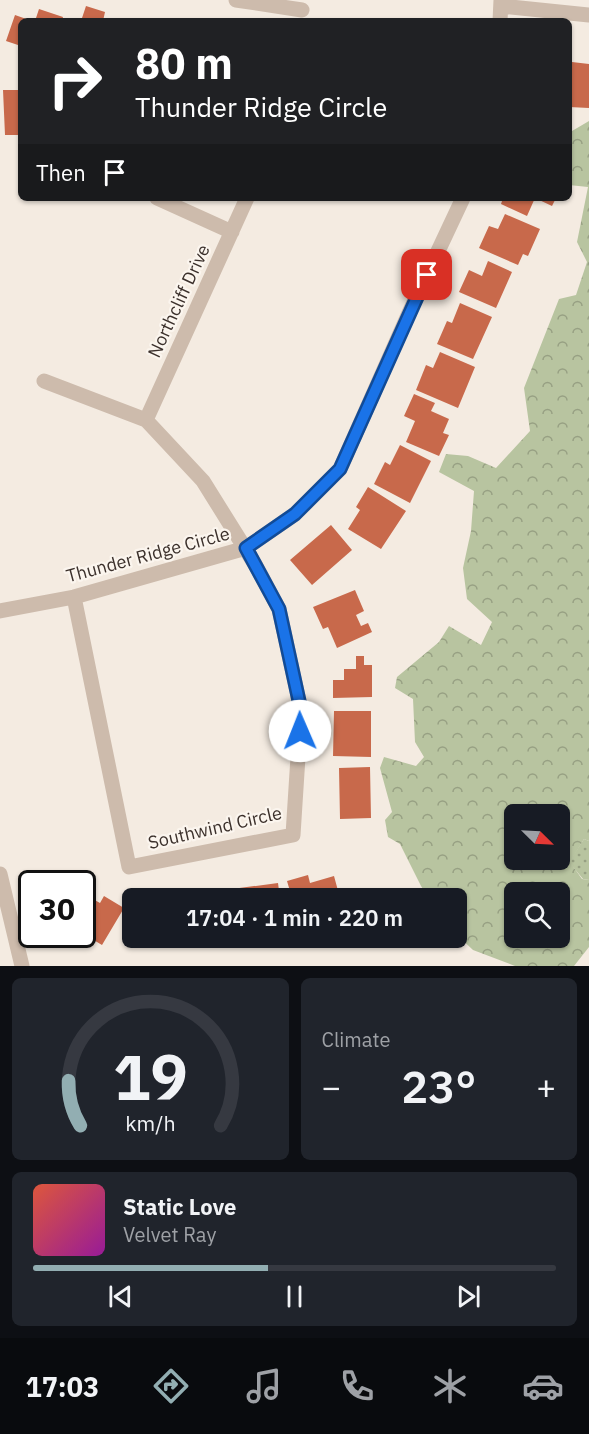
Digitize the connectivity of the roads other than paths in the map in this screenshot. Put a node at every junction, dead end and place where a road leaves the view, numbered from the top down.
1 (236, 0) edge
2 (501, 9) edge
3 (302, 10) edge
4 (589, 15) edge
5 (164, 201) edge
6 (245, 201) edge
7 (463, 201) edge
8 (232, 232) junction
9 (44, 381) dead end
10 (146, 420) junction
11 (246, 548) junction
12 (74, 597) junction
13 (0, 611) edge
14 (0, 874) edge
15 (22, 966) edge

1 - 3 street
2 - 4 street
5 - 8 street
6 - 8 street, Northcliff Drive
7 - 11 street, Thunder Ridge Circle
8 - 10 street, Northcliff Drive
9 - 10 street
10 - 11 street
11 - 12 street, Thunder Ridge Circle
11 - 12 street, Southwind Circle
12 - 13 street, Thunder Ridge Circle
14 - 15 street

